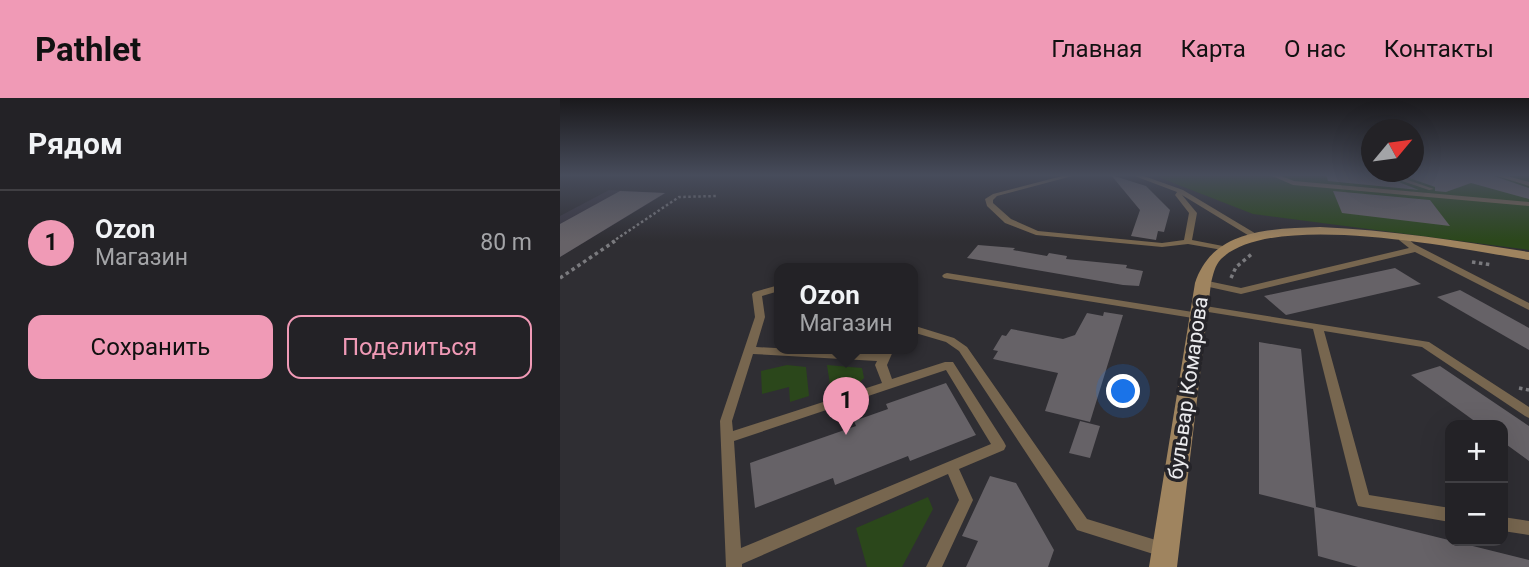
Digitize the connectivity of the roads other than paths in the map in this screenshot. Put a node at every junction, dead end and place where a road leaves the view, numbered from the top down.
1 (992, 197) edge
2 (1180, 197) edge
3 (1190, 197) edge
4 (1464, 197) edge
5 (1529, 204) edge
6 (1402, 238) junction
7 (1188, 242) junction
8 (1259, 242) junction
9 (1225, 249) junction
10 (1416, 249) junction
11 (1529, 256) edge
12 (947, 276) dead end
13 (1203, 284) junction
14 (774, 289) edge
15 (1529, 307) edge
16 (1199, 312) junction
17 (1318, 327) junction
18 (918, 330) edge
19 (749, 350) junction
20 (774, 351) edge
21 (886, 354) edge
22 (888, 384) junction
23 (1529, 413) edge
24 (727, 438) junction
25 (952, 468) junction
26 (1445, 514) edge
27 (1508, 525) edge
28 (1529, 528) edge
29 (1168, 561) edge
30 (734, 563) edge
31 (934, 567) edge

1 - 7 lane
2 - 7 lane
3 - 8 lane
4 - 5 lane
6 - 8 street
6 - 10 lane
6 - 11 street
7 - 9 lane
8 - 9 street, бульвар Комарова
9 - 13 street, бульвар Комарова
10 - 13 lane
10 - 15 lane
12 - 16 lane
13 - 16 street, бульвар Комарова
14 - 19 lane
16 - 17 lane
16 - 29 street, бульвар Комарова
17 - 23 lane
17 - 26 lane
18 - 29 lane
19 - 20 lane
19 - 24 lane
21 - 22 lane
22 - 24 lane
22 - 25 lane
24 - 30 lane
25 - 30 lane
25 - 31 lane
27 - 28 lane

